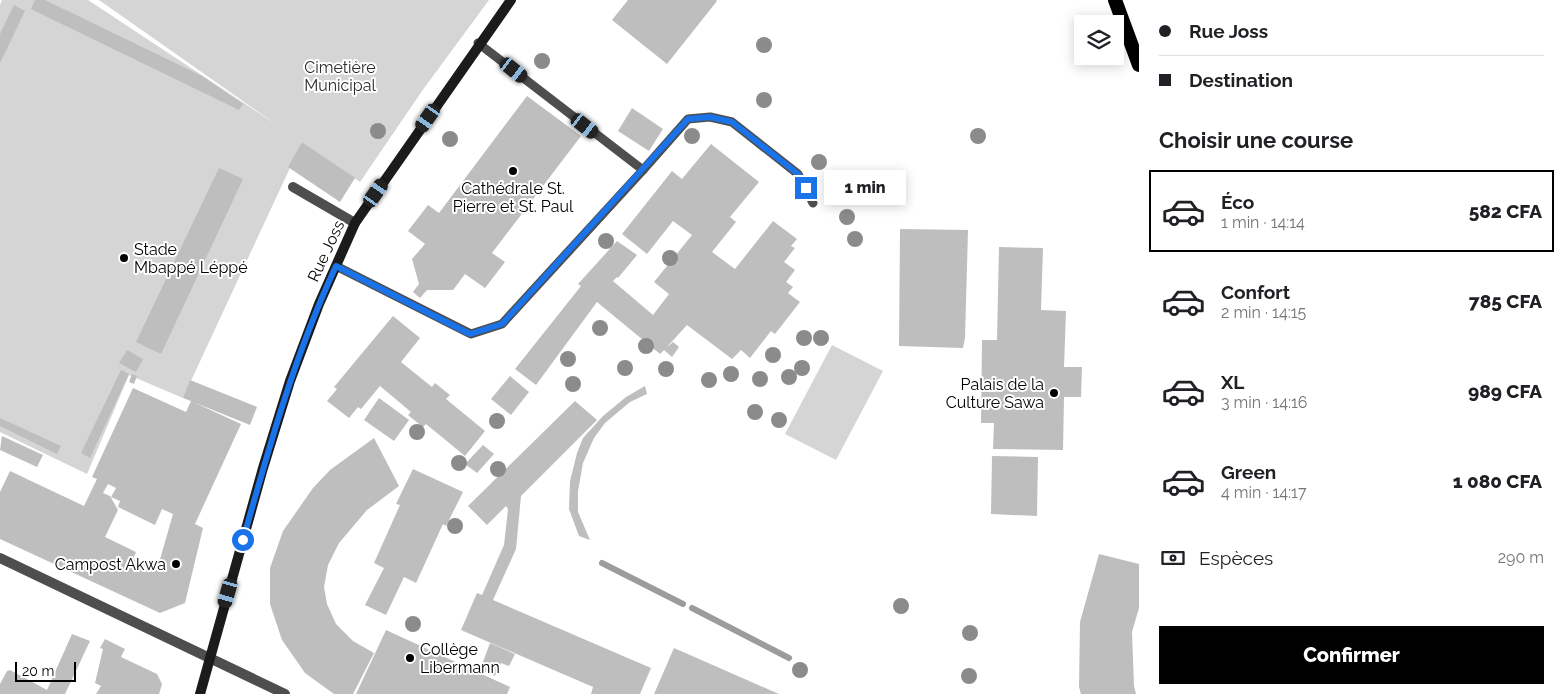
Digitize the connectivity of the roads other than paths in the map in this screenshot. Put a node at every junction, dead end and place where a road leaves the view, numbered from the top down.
1 (510, 0) edge
2 (1115, 0) edge
3 (478, 43) junction
4 (1139, 65) edge
5 (642, 170) junction
6 (293, 187) dead end
7 (812, 202) dead end
8 (355, 223) junction
9 (336, 266) junction
10 (0, 558) edge
11 (209, 657) junction
12 (200, 694) edge
13 (285, 694) edge

1 - 3 main road, Rue Joss
2 - 4 highway
3 - 5 lane
3 - 8 main road, Rue Joss
5 - 7 lane
5 - 9 lane
6 - 8 street
8 - 9 main road, Rue Joss
9 - 11 main road, Rue Joss
10 - 11 street
11 - 12 main road, Rue Joss
11 - 13 street

